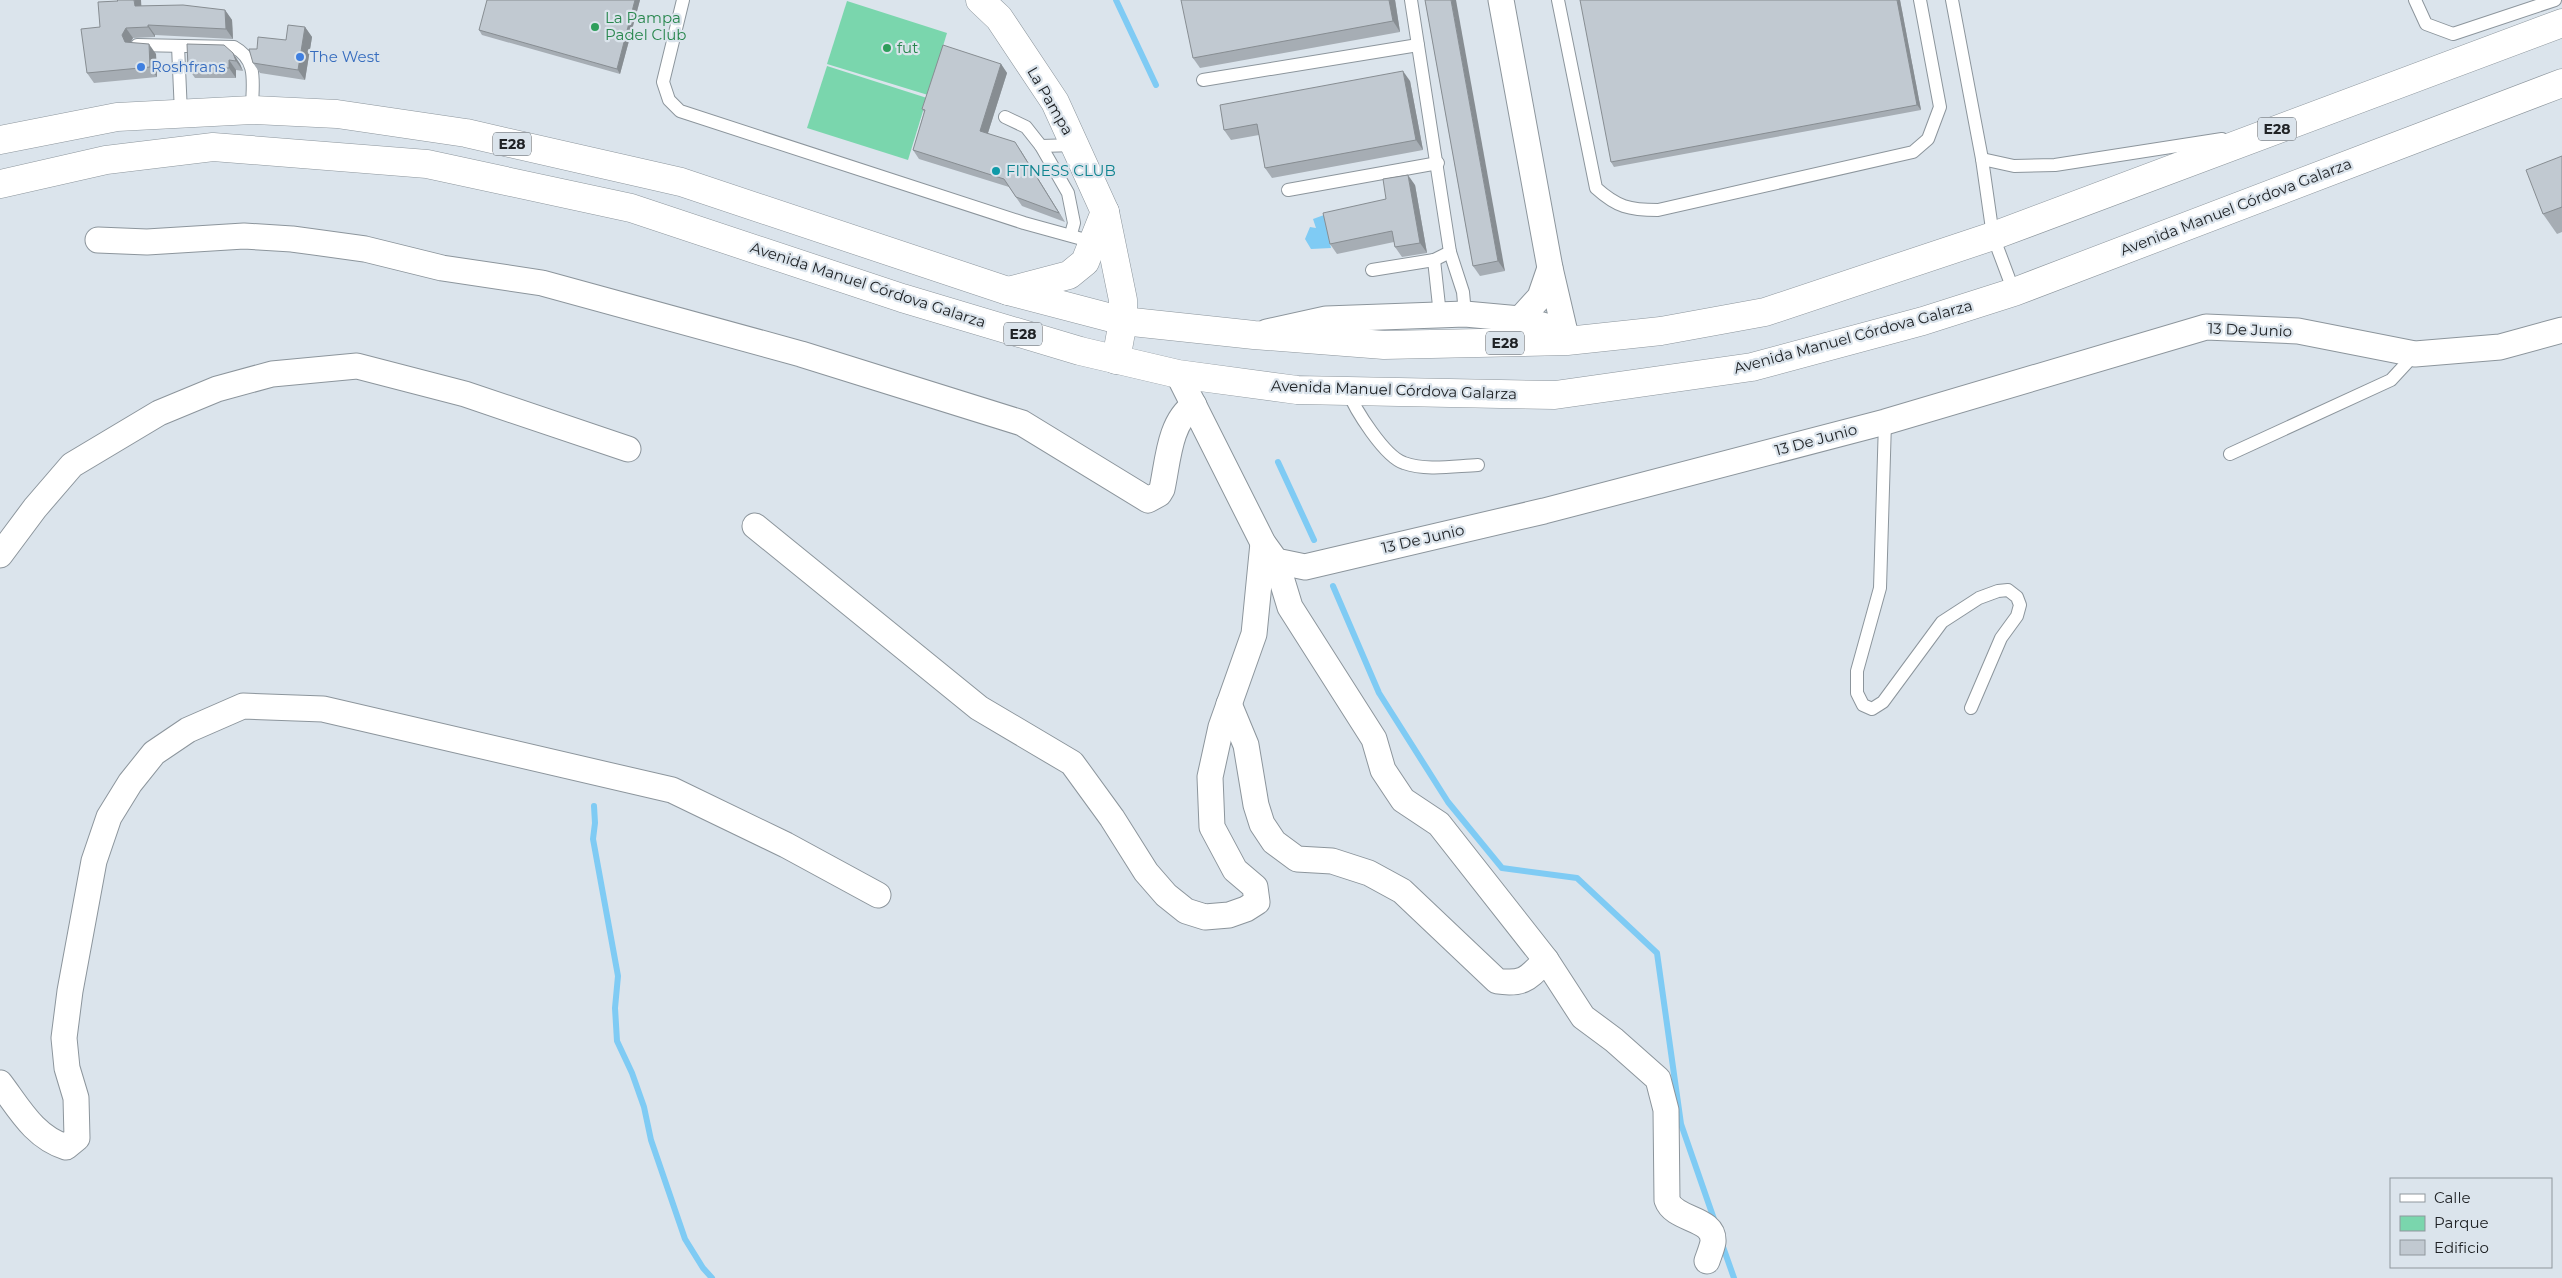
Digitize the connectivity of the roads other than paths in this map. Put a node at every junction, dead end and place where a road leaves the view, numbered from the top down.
1 (683, 0) edge
2 (980, 0) edge
3 (1411, 0) edge
4 (1501, 0) edge
5 (1558, 0) edge
6 (1920, 0) edge
7 (1952, 0) edge
8 (2415, 0) edge
9 (2555, 0) edge
10 (2562, 22) edge
11 (137, 45) edge
12 (1418, 45) junction
13 (178, 46) junction
14 (1203, 80) dead end
15 (2562, 82) edge
16 (252, 110) junction
17 (181, 113) junction
18 (1005, 117) dead end
19 (2271, 131) junction
20 (0, 140) edge
21 (1075, 145) junction
22 (1042, 146) junction
23 (1982, 159) junction
24 (1438, 163) junction
25 (0, 184) edge
26 (1288, 190) dead end
27 (1105, 212) junction
28 (1992, 236) junction
29 (1082, 238) junction
30 (98, 240) dead end
31 (860, 240) junction
32 (1450, 252) junction
33 (1434, 260) junction
34 (1550, 268) junction
35 (1372, 270) dead end
36 (848, 280) junction
37 (1008, 290) junction
38 (2014, 292) junction
39 (1465, 314) junction
40 (1440, 315) junction
41 (1520, 319) junction
42 (1123, 321) junction
43 (2562, 330) edge
44 (1254, 335) junction
45 (1566, 336) junction
46 (2415, 354) junction
47 (1116, 360) junction
48 (1178, 374) junction
49 (1348, 391) junction
50 (1194, 405) junction
51 (1885, 422) junction
52 (628, 449) dead end
53 (2230, 454) dead end
54 (1478, 465) dead end
55 (755, 526) dead end
56 (1270, 552) junction
57 (0, 555) edge
58 (1229, 704) junction
59 (1972, 708) dead end
60 (878, 895) dead end
61 (1546, 960) junction
62 (0, 1083) edge
63 (1707, 1261) dead end

1 - 29 lane
2 - 21 main road, La Pampa
3 - 12 lane
4 - 34 street
5 - 6 lane
7 - 23 lane
8 - 9 lane
10 - 19 main road, E28
11 - 13 lane
12 - 14 lane
12 - 24 lane
13 - 16 lane
13 - 17 lane
15 - 38 main road, Avenida Manuel Córdova Galarza / E28
16 - 17 main road, E28
16 - 31 main road, E28
17 - 20 main road, E28
18 - 22 lane
19 - 23 lane
19 - 28 main road, E28
21 - 22 lane
21 - 27 main road, La Pampa
22 - 29 lane
23 - 28 lane
24 - 26 lane
24 - 32 lane
25 - 36 main road, Avenida Manuel Córdova Galarza / E28
27 - 29 main road
27 - 42 main road, La Pampa
28 - 38 lane
28 - 45 main road, E28
29 - 37 main road
30 - 50 street
31 - 36 main road
31 - 37 main road, E28
32 - 33 lane
32 - 39 lane
33 - 35 lane
33 - 40 lane
34 - 41 street
34 - 45 street
36 - 47 main road, Avenida Manuel Córdova Galarza / E28
37 - 42 main road, E28
38 - 49 main road, Avenida Manuel Córdova Galarza / E28
39 - 40 street
39 - 41 street
40 - 44 street
41 - 45 street
42 - 44 main road, E28
42 - 47 main road, La Pampa
43 - 46 street, 13 De Junio
44 - 45 main road, E28
46 - 51 street, 13 De Junio
46 - 53 lane
47 - 48 main road, Avenida Manuel Córdova Galarza / E28
48 - 49 main road, Avenida Manuel Córdova Galarza / E28
48 - 50 street
49 - 54 lane
50 - 56 street
51 - 56 street, 13 De Junio
51 - 59 lane
52 - 57 street
55 - 58 street
56 - 58 street
56 - 61 street
58 - 61 street
60 - 62 street
61 - 63 street

